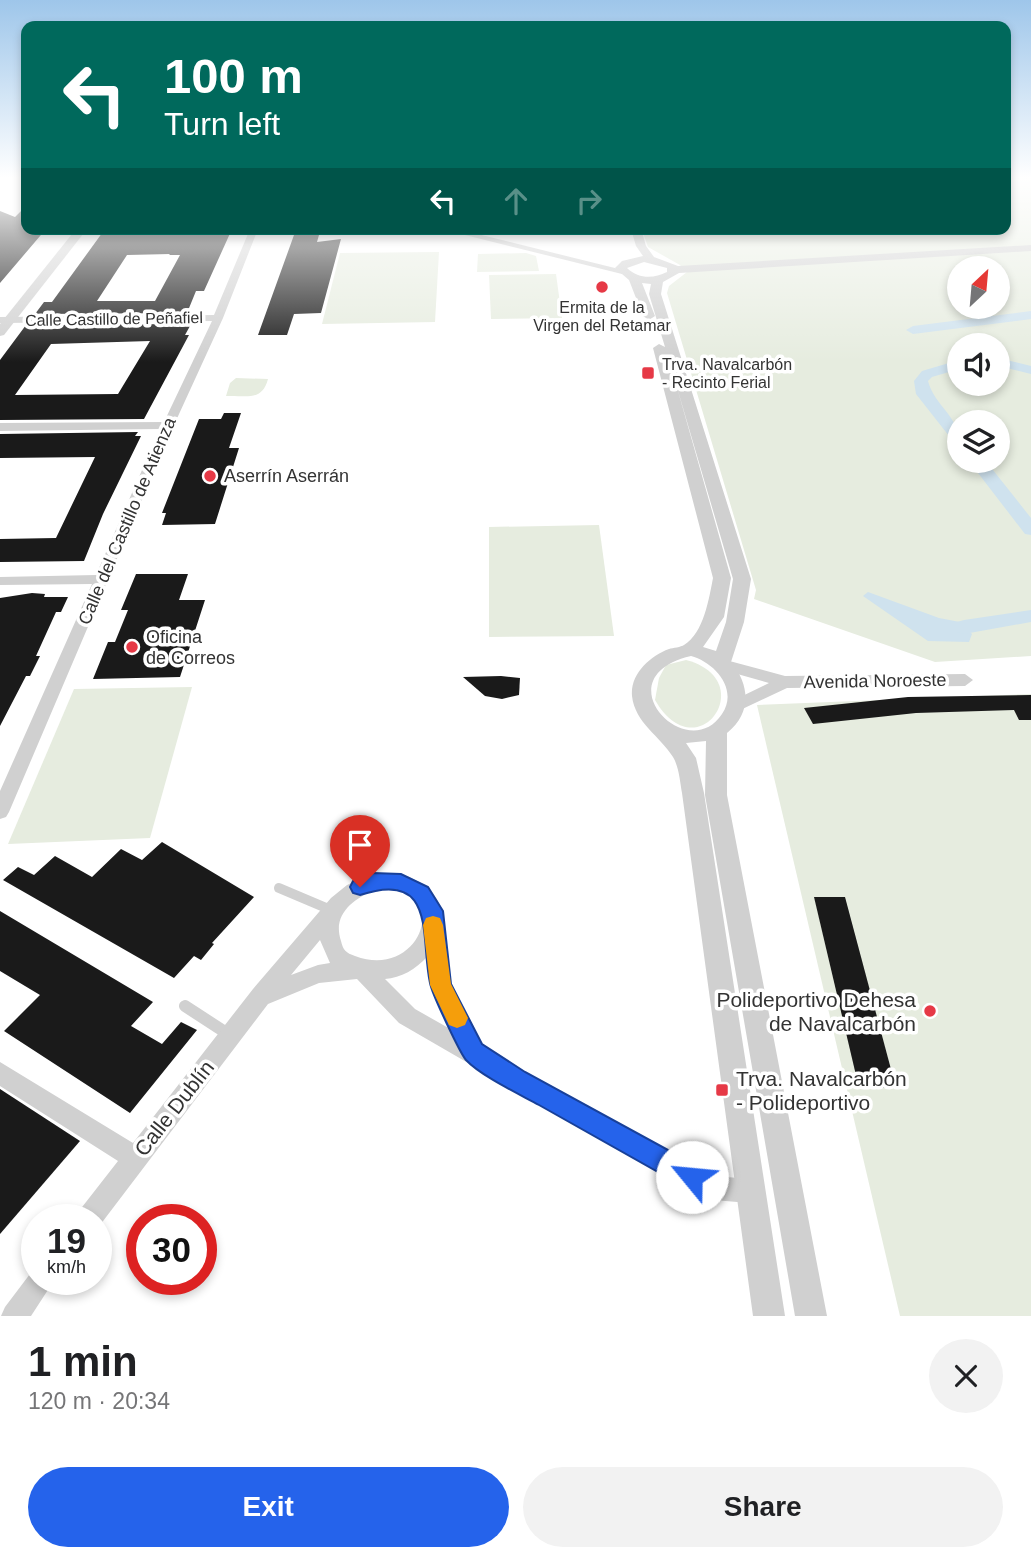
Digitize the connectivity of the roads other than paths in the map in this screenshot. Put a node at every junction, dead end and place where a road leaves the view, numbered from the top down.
1 (59, 239) edge
2 (72, 239) edge
3 (250, 239) edge
4 (489, 239) edge
5 (626, 239) edge
6 (639, 239) edge
7 (1031, 248) edge
8 (651, 260) junction
9 (628, 269) junction
10 (674, 270) junction
11 (657, 280) junction
12 (5, 311) edge
13 (218, 318) junction
14 (0, 332) edge
15 (168, 425) junction
16 (0, 427) edge
17 (102, 579) junction
18 (0, 581) edge
19 (691, 650) junction
20 (722, 664) junction
21 (965, 680) dead end
22 (785, 682) junction
23 (736, 706) junction
24 (717, 730) junction
25 (666, 731) junction
26 (0, 812) edge
27 (279, 888) dead end
28 (331, 912) junction
29 (433, 930) junction
30 (360, 970) junction
31 (261, 996) junction
32 (185, 1006) dead end
33 (231, 1035) junction
34 (474, 1052) junction
35 (0, 1073) edge
36 (135, 1158) junction
37 (749, 1191) junction
38 (100, 1204) edge
39 (30, 1295) edge
40 (14, 1316) edge
41 (769, 1316) edge
42 (811, 1316) edge

1 - 12 street
2 - 12 street
3 - 13 street, Calle del Castillo de Atienza
4 - 9 street
5 - 9 street
6 - 8 street
7 - 10 street
8 - 9 street
8 - 10 street
9 - 11 street
9 - 19 street
10 - 11 street
11 - 20 street
12 - 13 street, Calle Castillo de Peñafiel
12 - 14 street
13 - 15 street, Calle del Castillo de Atienza
15 - 16 street
15 - 17 street, Calle del Castillo de Atienza
17 - 18 street
17 - 26 street, Calle del Castillo de Atienza
19 - 20 street
19 - 25 street
20 - 22 street, Avenida Noroeste
20 - 23 street
21 - 22 street, Avenida Noroeste
22 - 23 street, Avenida Noroeste
23 - 24 street
24 - 25 street
24 - 42 street
25 - 37 street
27 - 28 lane
28 - 29 street
28 - 30 street
28 - 31 street, Calle Dublín
29 - 30 street
29 - 34 street
30 - 31 street
30 - 34 street
31 - 33 street, Calle Dublín
32 - 33 lane
33 - 36 street, Calle Dublín
34 - 37 street
35 - 36 street
36 - 38 street, Calle Dublín
37 - 41 street
39 - 40 street

